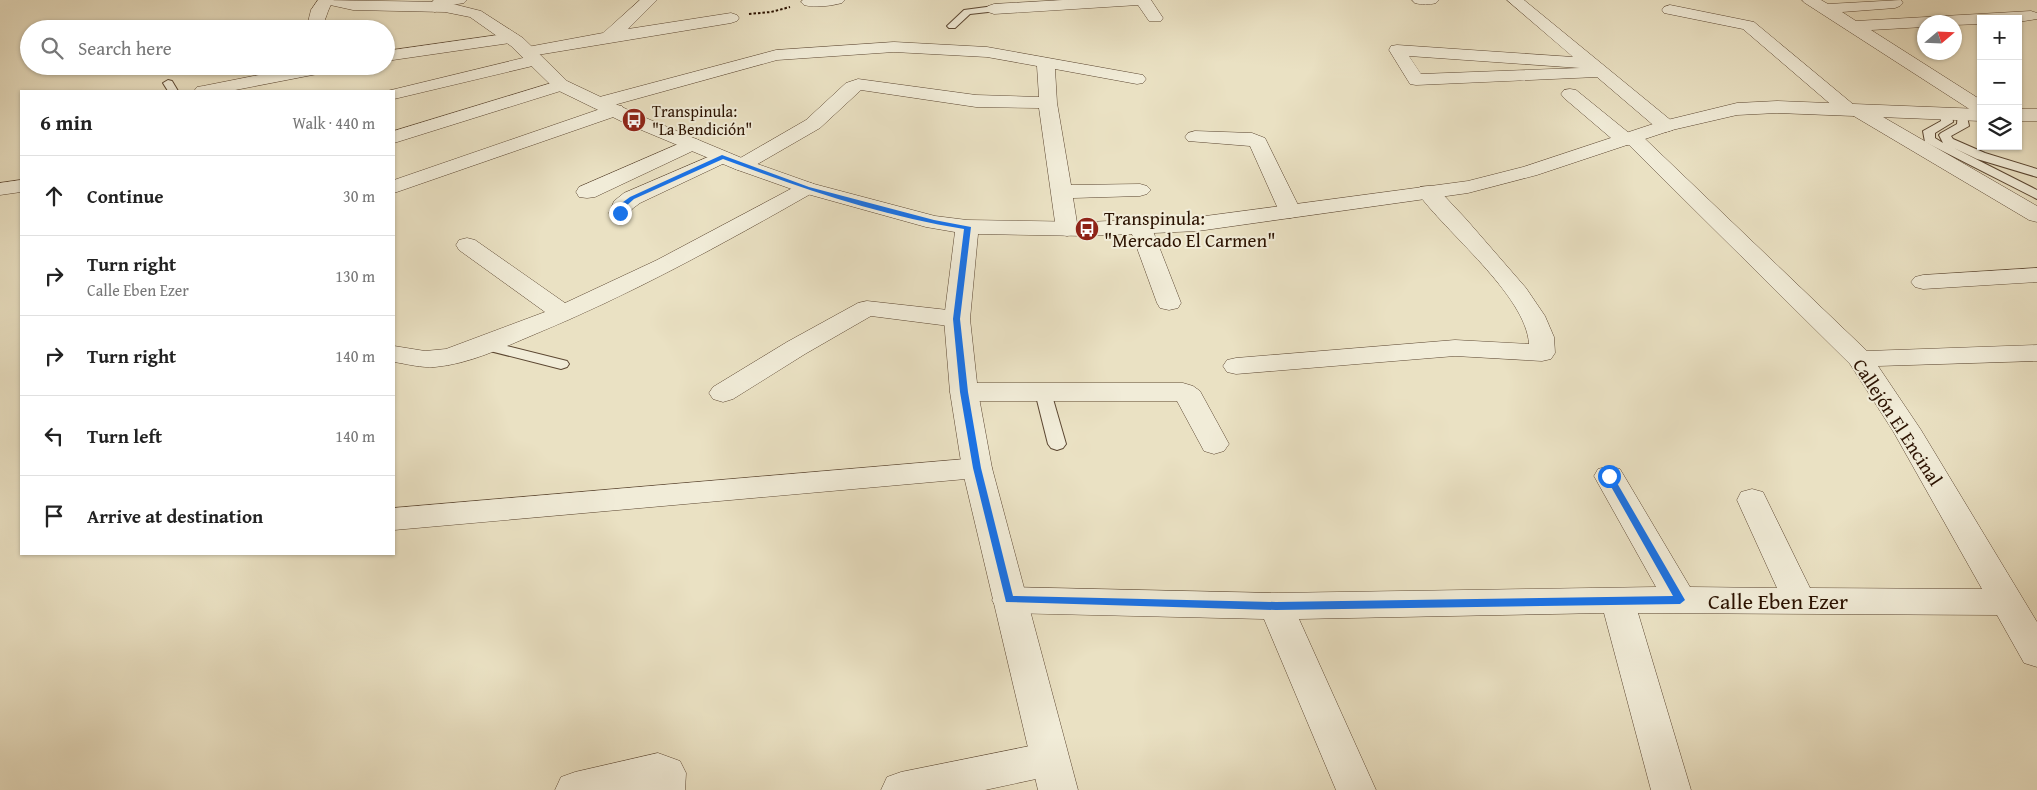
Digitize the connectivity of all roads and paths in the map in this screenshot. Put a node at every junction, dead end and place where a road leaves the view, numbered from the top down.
1 (326, 0) edge
2 (459, 0) edge
3 (649, 0) edge
4 (838, 0) edge
5 (1138, 0) edge
6 (1143, 0) edge
7 (1420, 0) edge
8 (1431, 0) edge
9 (1515, 0) edge
10 (1810, 0) edge
11 (810, 2) joint
12 (440, 3) edge
13 (1895, 3) dead end
14 (994, 4) edge
15 (1826, 9) junction
16 (1670, 10) dead end
17 (2031, 16) dead end
18 (2022, 17) edge
19 (731, 18) joint
20 (1155, 18) dead end
21 (1977, 19) edge
22 (317, 20) edge
23 (494, 24) junction
24 (952, 26) dead end
25 (1853, 26) junction
26 (464, 28) dead end
27 (511, 38) junction
28 (607, 38) junction
29 (990, 38) junction
30 (395, 55) edge
31 (531, 56) junction
32 (1046, 63) junction
33 (1594, 67) junction
34 (286, 75) edge
35 (1136, 79) dead end
36 (561, 84) junction
37 (207, 90) edge
38 (395, 94) edge
39 (1570, 94) dead end
40 (1048, 103) junction
41 (607, 107) junction
42 (1853, 110) junction
43 (1967, 113) edge
44 (2022, 115) edge
45 (2037, 116) edge
46 (1666, 126) junction
47 (395, 137) edge
48 (1195, 137) dead end
49 (1629, 139) junction
50 (692, 144) junction
51 (722, 157) junction
52 (1991, 159) junction
53 (1977, 163) junction
54 (742, 165) junction
55 (2037, 173) edge
56 (395, 187) edge
57 (807, 188) junction
58 (1140, 190) dead end
59 (587, 192) dead end
60 (1062, 192) junction
61 (1428, 192) junction
62 (2037, 195) edge
63 (1290, 211) junction
64 (620, 213) dead end
65 (2037, 215) edge
66 (1140, 226) junction
67 (967, 227) junction
68 (1067, 229) junction
69 (467, 245) dead end
70 (2037, 275) edge
71 (1923, 282) dead end
72 (1169, 303) dead end
73 (564, 314) junction
74 (957, 319) junction
75 (483, 345) junction
76 (2037, 353) edge
77 (395, 354) edge
78 (1860, 359) junction
79 (561, 364) dead end
80 (1236, 366) dead end
81 (964, 392) junction
82 (1043, 392) junction
83 (723, 393) dead end
84 (1057, 444) dead end
85 (1214, 444) dead end
86 (977, 468) junction
87 (1609, 476) dead end
88 (1752, 500) dead end
89 (395, 519) edge
90 (1009, 600) junction
91 (1617, 600) junction
92 (1680, 600) junction
93 (1800, 601) junction
94 (2008, 602) junction
95 (1276, 606) junction
96 (2037, 653) edge
97 (1054, 774) edge
98 (575, 790) edge
99 (665, 790) edge
100 (901, 790) edge
101 (1356, 790) edge
102 (1671, 790) edge

1 - 12 street
1 - 22 street
2 - 12 street
3 - 28 street
4 - 11 street
5 - 14 street
6 - 20 street
7 - 8 street
9 - 33 street
10 - 15 street
11 - 19 path
12 - 23 street
13 - 15 street
14 - 24 lane
14 - 29 street
15 - 25 street
16 - 42 street
17 - 18 street
19 - 28 street
21 - 25 street
23 - 26 street
23 - 27 street
25 - 43 street
27 - 30 street
27 - 31 street
28 - 31 street
29 - 32 street
29 - 41 street
31 - 36 street
31 - 38 street
32 - 35 street
32 - 40 street
33 - 33 street
33 - 46 street
34 - 37 street
36 - 41 street
36 - 47 street
39 - 49 street, Callejón El Encinal
40 - 54 street
40 - 60 street
41 - 50 street
41 - 56 street
42 - 43 street
42 - 46 street
42 - 65 street
43 - 52 lane
43 - 53 lane
44 - 45 street
46 - 49 street
48 - 63 street
49 - 61 street
49 - 78 street, Callejón El Encinal
50 - 51 street
50 - 59 street
51 - 54 street
51 - 64 street
52 - 53 lane
52 - 55 lane
53 - 62 lane
54 - 57 street
57 - 67 street
57 - 73 street
58 - 60 street
60 - 68 street
61 - 63 street
61 - 80 street
63 - 66 street
66 - 68 street
66 - 72 street
67 - 68 street
67 - 74 street
69 - 73 street
70 - 71 street
73 - 75 street
74 - 81 street
74 - 83 street
75 - 77 street
75 - 79 lane
76 - 78 street
78 - 94 street, Callejón El Encinal
81 - 82 street
81 - 86 street
82 - 84 lane
82 - 85 street
86 - 89 street
86 - 90 street
87 - 92 street
88 - 93 street
90 - 95 street, Calle Eben Ezer
90 - 97 street
91 - 92 street, Calle Eben Ezer
91 - 95 street, Calle Eben Ezer
91 - 102 street
92 - 93 street, Calle Eben Ezer
93 - 94 street, Calle Eben Ezer
94 - 96 street, Callejón El Encinal
95 - 101 street
97 - 100 street
98 - 99 street

